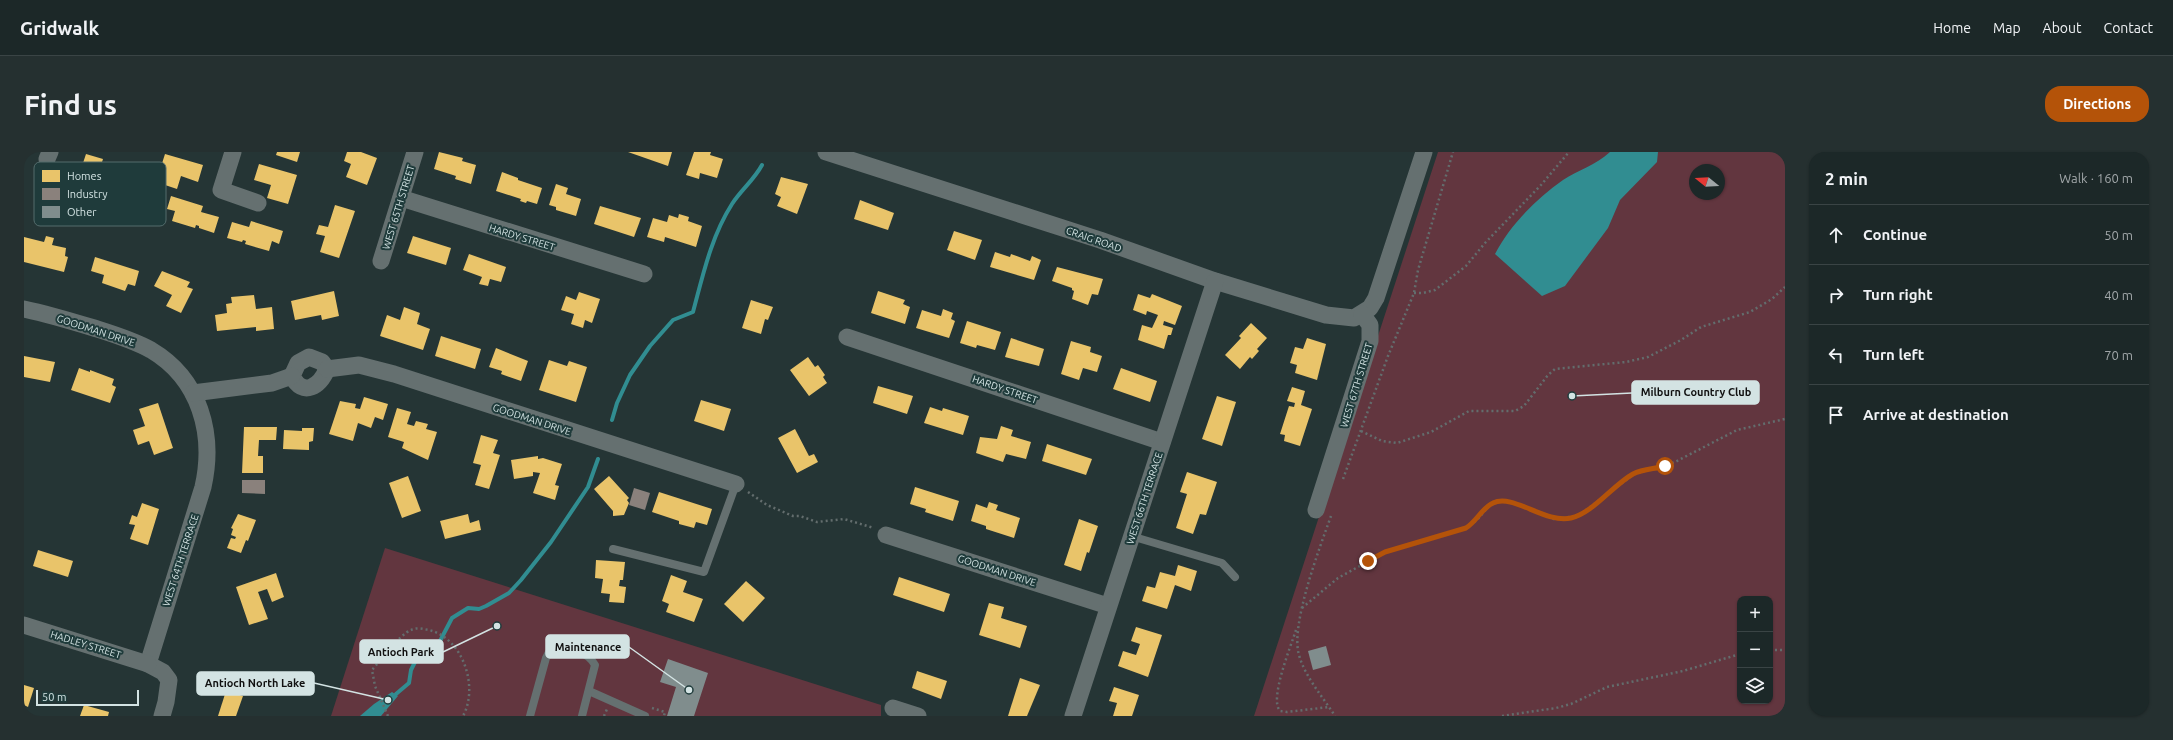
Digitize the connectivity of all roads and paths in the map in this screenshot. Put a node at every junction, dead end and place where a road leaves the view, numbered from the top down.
1 (233, 152) edge
2 (415, 152) edge
3 (826, 152) edge
4 (1424, 152) edge
5 (1453, 152) edge
6 (1569, 152) edge
7 (401, 198) junction
8 (258, 203) dead end
9 (381, 261) dead end
10 (644, 274) dead end
11 (1215, 281) junction
12 (1785, 287) edge
13 (1414, 293) junction
14 (24, 310) edge
15 (1362, 314) junction
16 (847, 337) dead end
17 (326, 369) junction
18 (292, 376) junction
19 (193, 393) junction
20 (1785, 419) edge
21 (1361, 431) junction
22 (1162, 442) junction
23 (1342, 482) dead end
24 (736, 484) junction
25 (1325, 511) joint
26 (886, 535) joint
27 (1131, 536) junction
28 (613, 549) dead end
29 (1235, 577) dead end
30 (1108, 606) junction
31 (1302, 608) junction
32 (1298, 623) junction
33 (24, 625) edge
34 (1773, 650) edge
35 (1785, 650) edge
36 (1737, 655) edge
37 (148, 664) junction
38 (589, 691) junction
39 (645, 706) dead end
40 (1329, 707) junction
41 (893, 708) dead end
42 (162, 716) edge
43 (388, 716) edge
44 (463, 716) edge
45 (530, 716) edge
46 (582, 716) edge
47 (645, 716) edge
48 (664, 716) edge
49 (918, 716) edge
50 (1073, 716) edge
51 (1335, 716) edge
52 (1502, 716) edge

1 - 8 street
2 - 7 street, WEST 65TH STREET
3 - 11 street, CRAIG ROAD
4 - 15 street
5 - 13 path
6 - 13 path
7 - 9 street, WEST 65TH STREET
7 - 10 street, HARDY STREET
11 - 15 street, CRAIG ROAD
11 - 22 street, WEST 66TH TERRACE
12 - 21 path
13 - 21 path
14 - 19 street, GOODMAN DRIVE
15 - 25 street, WEST 67TH STREET
16 - 22 street, HARDY STREET
17 - 18 street
17 - 18 street
17 - 24 street, GOODMAN DRIVE
18 - 19 street
19 - 37 street, WEST 64TH TERRACE
20 - 31 path
21 - 23 path
22 - 27 street, WEST 66TH TERRACE
24 - 26 path
24 - 28 lane
25 - 31 path
26 - 30 street, GOODMAN DRIVE
27 - 29 lane
27 - 30 street, WEST 66TH TERRACE
30 - 50 street, WEST 66TH TERRACE
31 - 32 path
32 - 40 path
32 - 40 path
33 - 37 street, HADLEY STREET
34 - 35 path
36 - 52 path
37 - 42 street
38 - 45 lane
38 - 46 lane
38 - 47 lane
39 - 48 path
40 - 51 path
41 - 49 street
43 - 44 path

